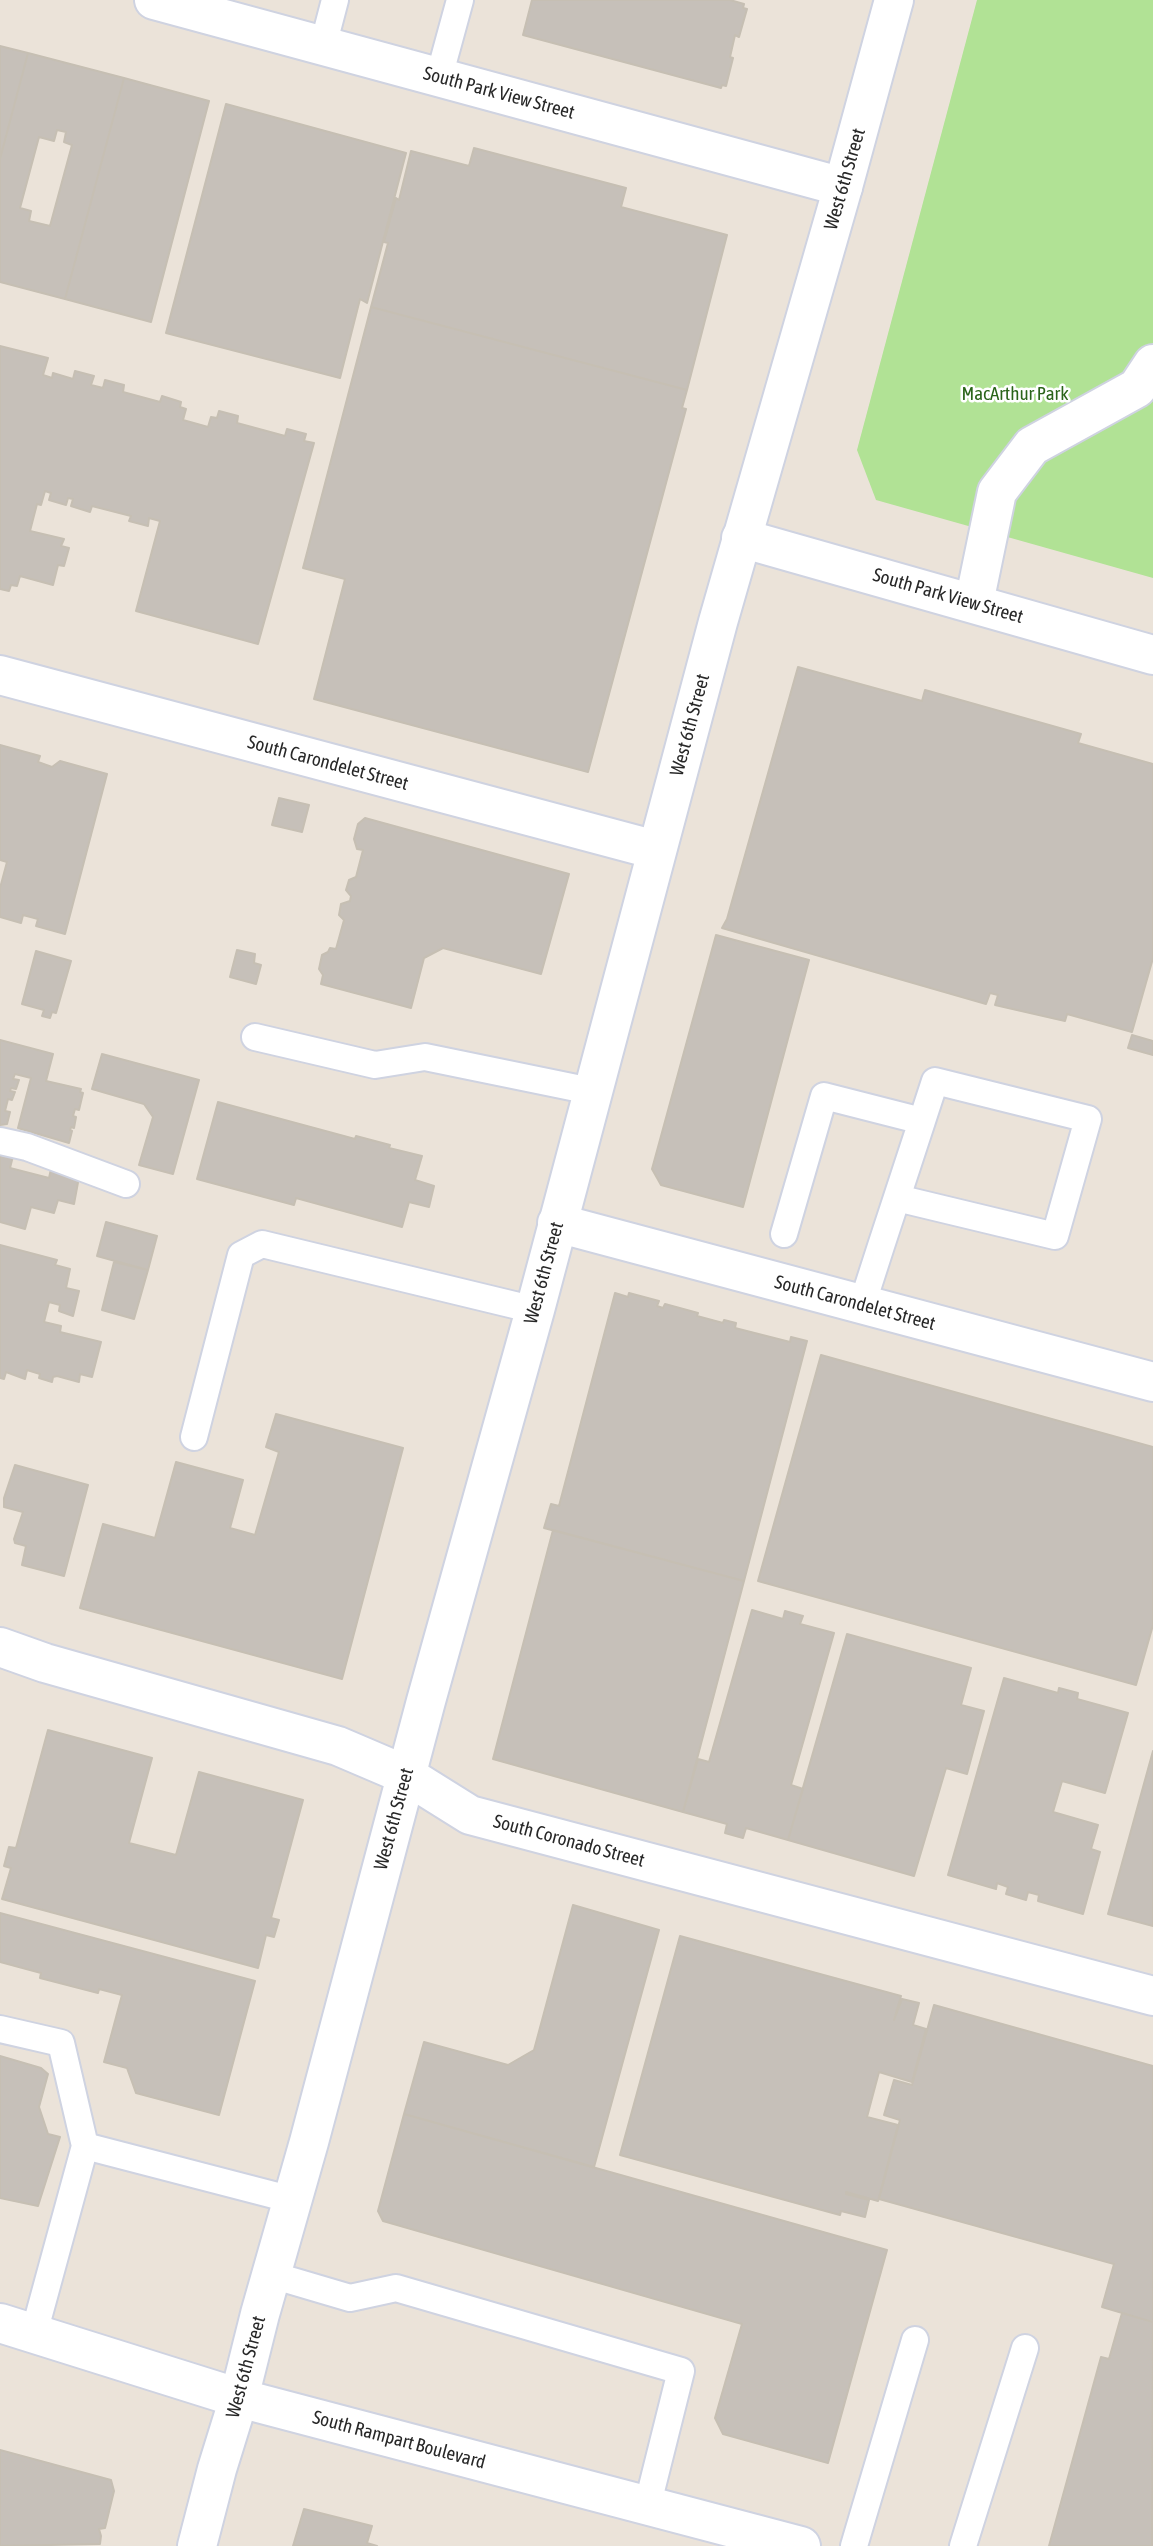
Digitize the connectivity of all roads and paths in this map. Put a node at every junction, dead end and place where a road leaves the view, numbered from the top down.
1 (154, 0) edge
2 (335, 0) edge
3 (460, 0) edge
4 (894, 0) edge
5 (323, 46) junction
6 (439, 77) junction
7 (844, 187) junction
8 (1153, 364) edge
9 (741, 538) junction
10 (974, 603) junction
11 (1153, 655) edge
12 (0, 675) edge
13 (656, 850) junction
14 (255, 1037) dead end
15 (591, 1091) junction
16 (922, 1121) junction
17 (0, 1141) edge
18 (126, 1184) dead end
19 (897, 1198) junction
20 (557, 1223) junction
21 (784, 1234) dead end
22 (862, 1305) junction
23 (535, 1310) junction
24 (1153, 1382) edge
25 (194, 1437) dead end
26 (0, 1647) edge
27 (406, 1775) junction
28 (1153, 1996) edge
29 (0, 2029) edge
30 (85, 2146) junction
31 (293, 2200) junction
32 (272, 2275) junction
33 (17, 2328) edge
34 (915, 2340) dead end
35 (1025, 2348) dead end
36 (239, 2398) junction
37 (647, 2507) junction
38 (197, 2546) edge
39 (801, 2546) edge
40 (854, 2546) edge
41 (963, 2546) edge

1 - 5 street, South Park View Street
2 - 5 lane
3 - 6 lane
4 - 7 street, West 6th Street
5 - 6 street, South Park View Street
6 - 7 street, South Park View Street
7 - 9 street, West 6th Street
8 - 10 street
9 - 10 street, South Park View Street
9 - 13 street, West 6th Street
10 - 11 street, South Park View Street
12 - 13 street, South Carondelet Street
13 - 15 street, West 6th Street
14 - 15 lane
15 - 20 street, West 6th Street
16 - 19 lane
16 - 19 lane
16 - 21 lane
17 - 18 lane
19 - 22 lane
20 - 22 street, South Carondelet Street
20 - 23 street, West 6th Street
22 - 24 street, South Carondelet Street
23 - 25 lane
23 - 27 street, West 6th Street
26 - 27 street, South Coronado Street
27 - 28 street, South Coronado Street
27 - 31 street, West 6th Street
29 - 30 lane
30 - 31 lane
30 - 33 lane
31 - 32 street, West 6th Street
32 - 36 street, West 6th Street
32 - 37 lane
33 - 36 street, South Rampart Boulevard
34 - 40 lane
35 - 41 lane
36 - 37 street, South Rampart Boulevard
36 - 38 street, West 6th Street
37 - 39 street, South Rampart Boulevard

